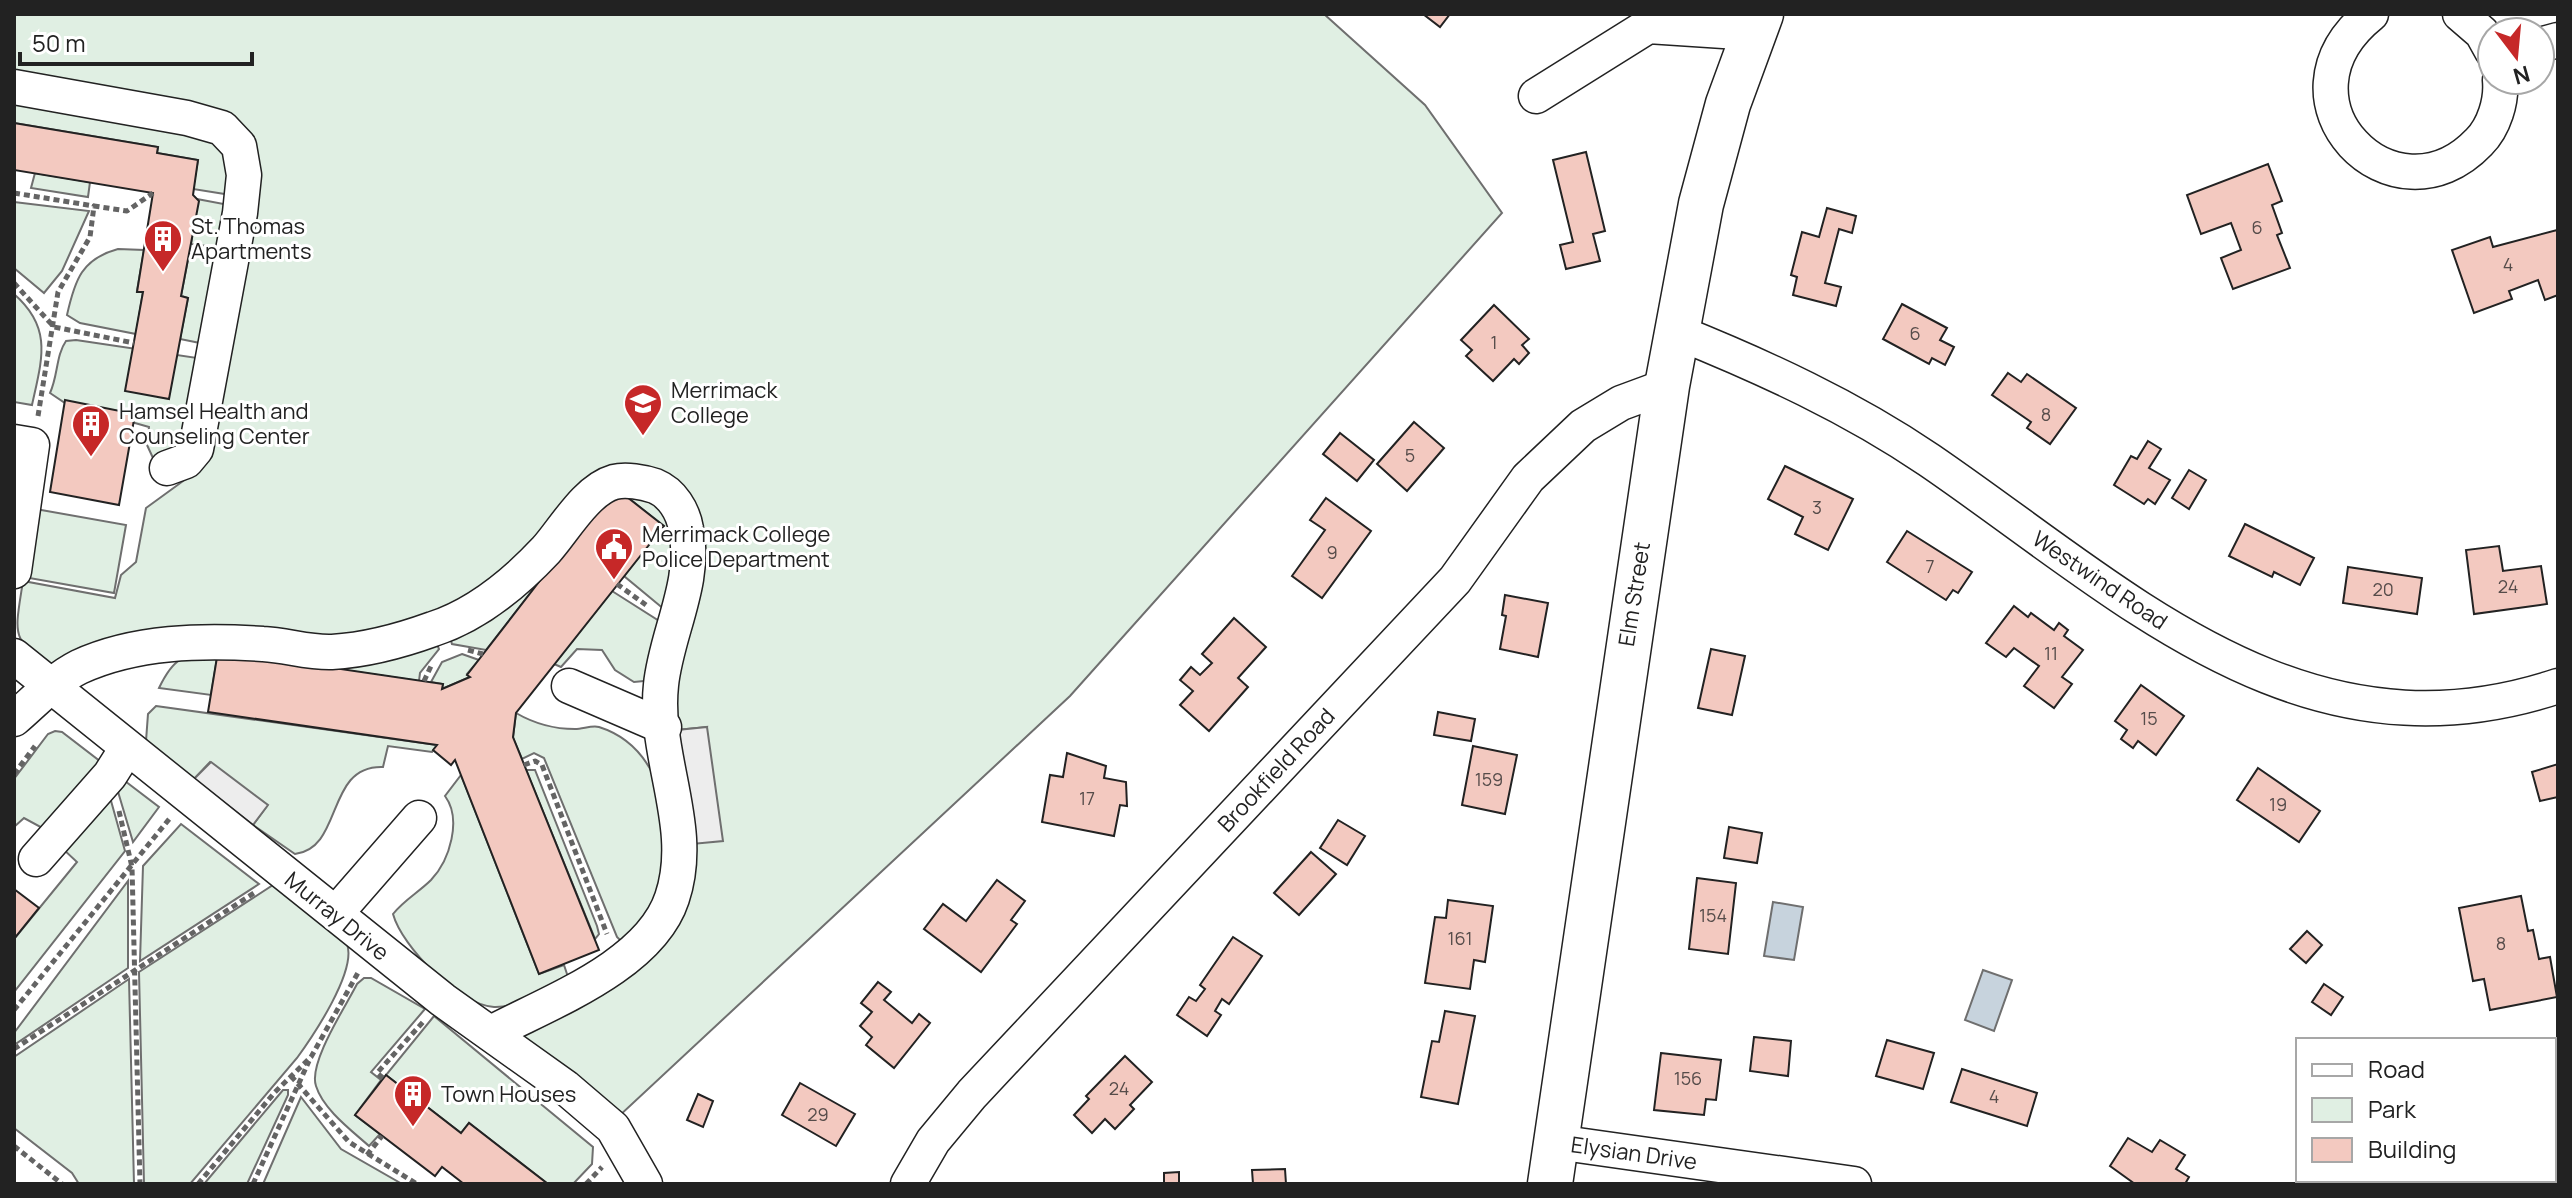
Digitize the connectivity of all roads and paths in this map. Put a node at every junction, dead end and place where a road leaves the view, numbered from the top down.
1 (2371, 14) edge
2 (2460, 14) edge
3 (1757, 24) edge
4 (2476, 28) edge
5 (14, 87) edge
6 (1536, 96) dead end
7 (2498, 96) edge
8 (14, 193) edge
9 (153, 193) dead end
10 (94, 206) junction
11 (14, 283) edge
12 (54, 327) junction
13 (1677, 332) junction
14 (134, 343) dead end
15 (1667, 386) junction
16 (23, 444) edge
17 (167, 468) dead end
18 (14, 571) edge
19 (14, 656) edge
20 (569, 686) dead end
21 (2558, 686) edge
22 (51, 687) junction
23 (14, 719) edge
24 (664, 727) junction
25 (118, 762) junction
26 (524, 765) dead end
27 (189, 794) junction
28 (419, 818) dead end
29 (36, 859) dead end
30 (132, 867) junction
31 (284, 873) junction
32 (337, 912) junction
33 (372, 945) junction
34 (619, 965) junction
35 (134, 972) junction
36 (443, 1000) junction
37 (14, 1010) edge
38 (493, 1032) junction
39 (14, 1049) edge
40 (311, 1057) junction
41 (291, 1076) junction
42 (383, 1078) dead end
43 (299, 1083) junction
44 (382, 1136) dead end
45 (14, 1146) edge
46 (367, 1155) junction
47 (1553, 1163) edge
48 (62, 1184) edge
49 (140, 1184) edge
50 (198, 1184) edge
51 (253, 1184) edge
52 (417, 1184) edge
53 (645, 1184) edge
54 (908, 1184) edge
55 (1854, 1184) edge

1 - 7 street
2 - 4 street
3 - 6 street
3 - 13 main road, Elm Street
5 - 17 street
8 - 10 path
9 - 10 path
10 - 12 path
11 - 12 path
12 - 14 path
12 - 16 path
13 - 15 main road, Elm Street
13 - 21 street, Westwind Road
15 - 47 main road, Elm Street
15 - 54 street, Brookfield Road
16 - 18 street
19 - 22 street, Murray Drive
20 - 24 street
22 - 23 street
22 - 24 street
22 - 25 street, Murray Drive
24 - 34 street
25 - 27 street, Murray Drive
25 - 29 street
25 - 30 path
26 - 34 path
27 - 30 path
27 - 31 street, Murray Drive
28 - 32 street
30 - 35 path
30 - 37 path
31 - 32 street, Murray Drive
31 - 35 path
32 - 33 street, Murray Drive
33 - 36 street, Murray Drive
33 - 40 path
34 - 38 street
35 - 39 path
35 - 49 path
36 - 38 street, Murray Drive
36 - 42 path
38 - 53 street, Murray Drive
40 - 41 path
40 - 43 path
41 - 43 path
41 - 50 path
43 - 46 path
43 - 51 path
44 - 46 path
45 - 48 path
46 - 52 path
47 - 55 street, Elysian Drive

